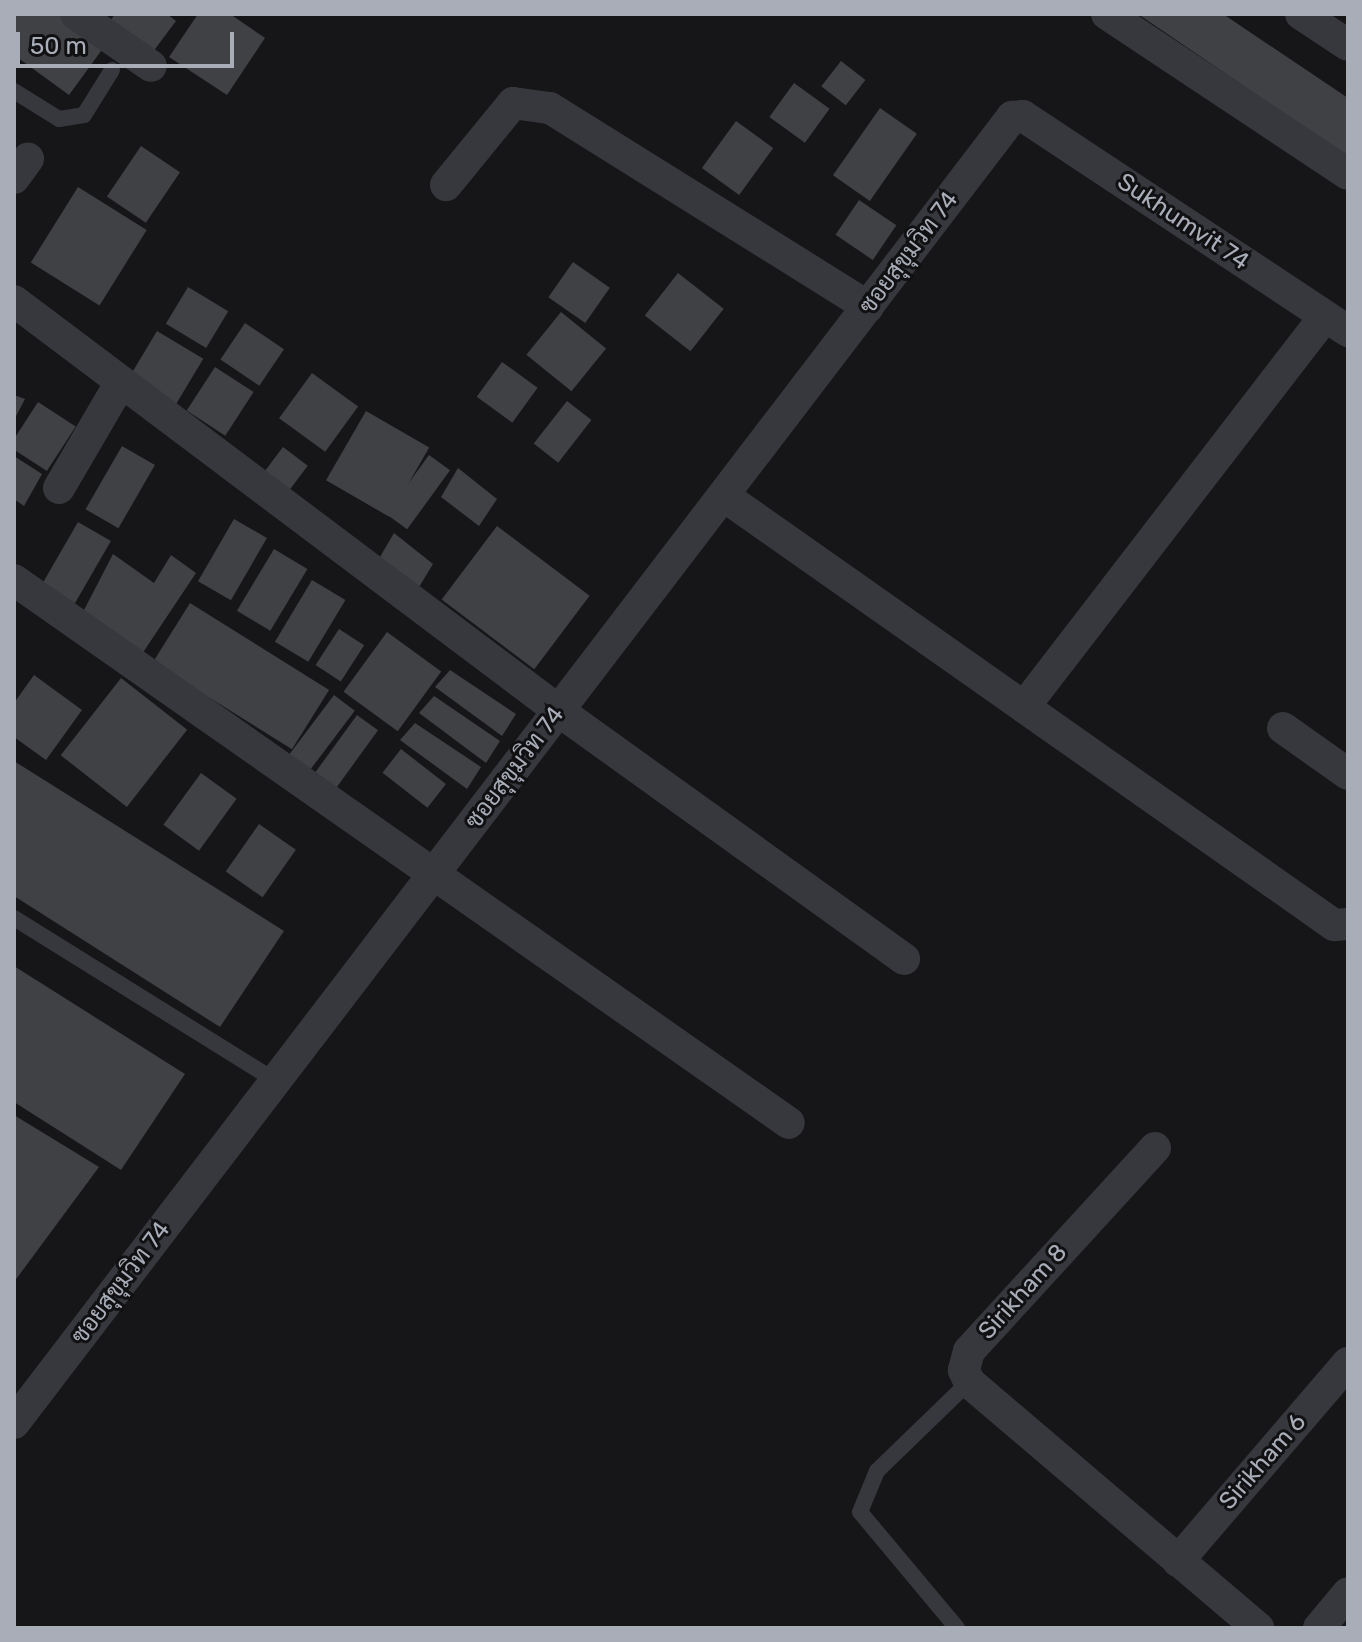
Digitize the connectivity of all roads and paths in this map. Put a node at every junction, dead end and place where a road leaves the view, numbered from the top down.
1 (76, 14) edge
2 (1107, 14) edge
3 (1301, 14) edge
4 (1348, 45) edge
5 (151, 66) dead end
6 (112, 70) dead end
7 (14, 91) edge
8 (1017, 115) joint
9 (1348, 174) edge
10 (446, 185) dead end
11 (14, 301) edge
12 (868, 307) junction
13 (1336, 324) edge
14 (121, 382) junction
15 (59, 488) dead end
16 (724, 496) junction
17 (14, 580) edge
18 (1024, 707) junction
19 (559, 711) junction
20 (1283, 728) dead end
21 (1348, 774) edge
22 (435, 873) junction
23 (14, 918) edge
24 (1348, 924) edge
25 (904, 959) dead end
26 (276, 1081) junction
27 (789, 1123) dead end
28 (1155, 1148) dead end
29 (1348, 1363) edge
30 (969, 1382) junction
31 (19, 1406) edge
32 (1178, 1561) junction
33 (1348, 1593) edge
34 (957, 1628) edge
35 (1258, 1628) edge
36 (1319, 1628) edge

1 - 5 street
2 - 9 street
3 - 4 street
6 - 7 lane
8 - 12 street, ซอยสุขุมวิท 74
8 - 13 street, Sukhumvit 74
10 - 12 street
11 - 14 street
12 - 16 street, ซอยสุขุมวิท 74
13 - 18 street
14 - 15 street
14 - 19 street
16 - 18 street
16 - 19 street, ซอยสุขุมวิท 74
17 - 22 street
18 - 24 street
19 - 22 street, ซอยสุขุมวิท 74
19 - 25 street
20 - 21 street
22 - 26 street, ซอยสุขุมวิท 74
22 - 27 street
23 - 26 lane
26 - 31 street, ซอยสุขุมวิท 74
28 - 30 street, Sirikham 8
29 - 32 street, Sirikham 6
30 - 32 street
30 - 34 lane
32 - 35 street
33 - 36 street

